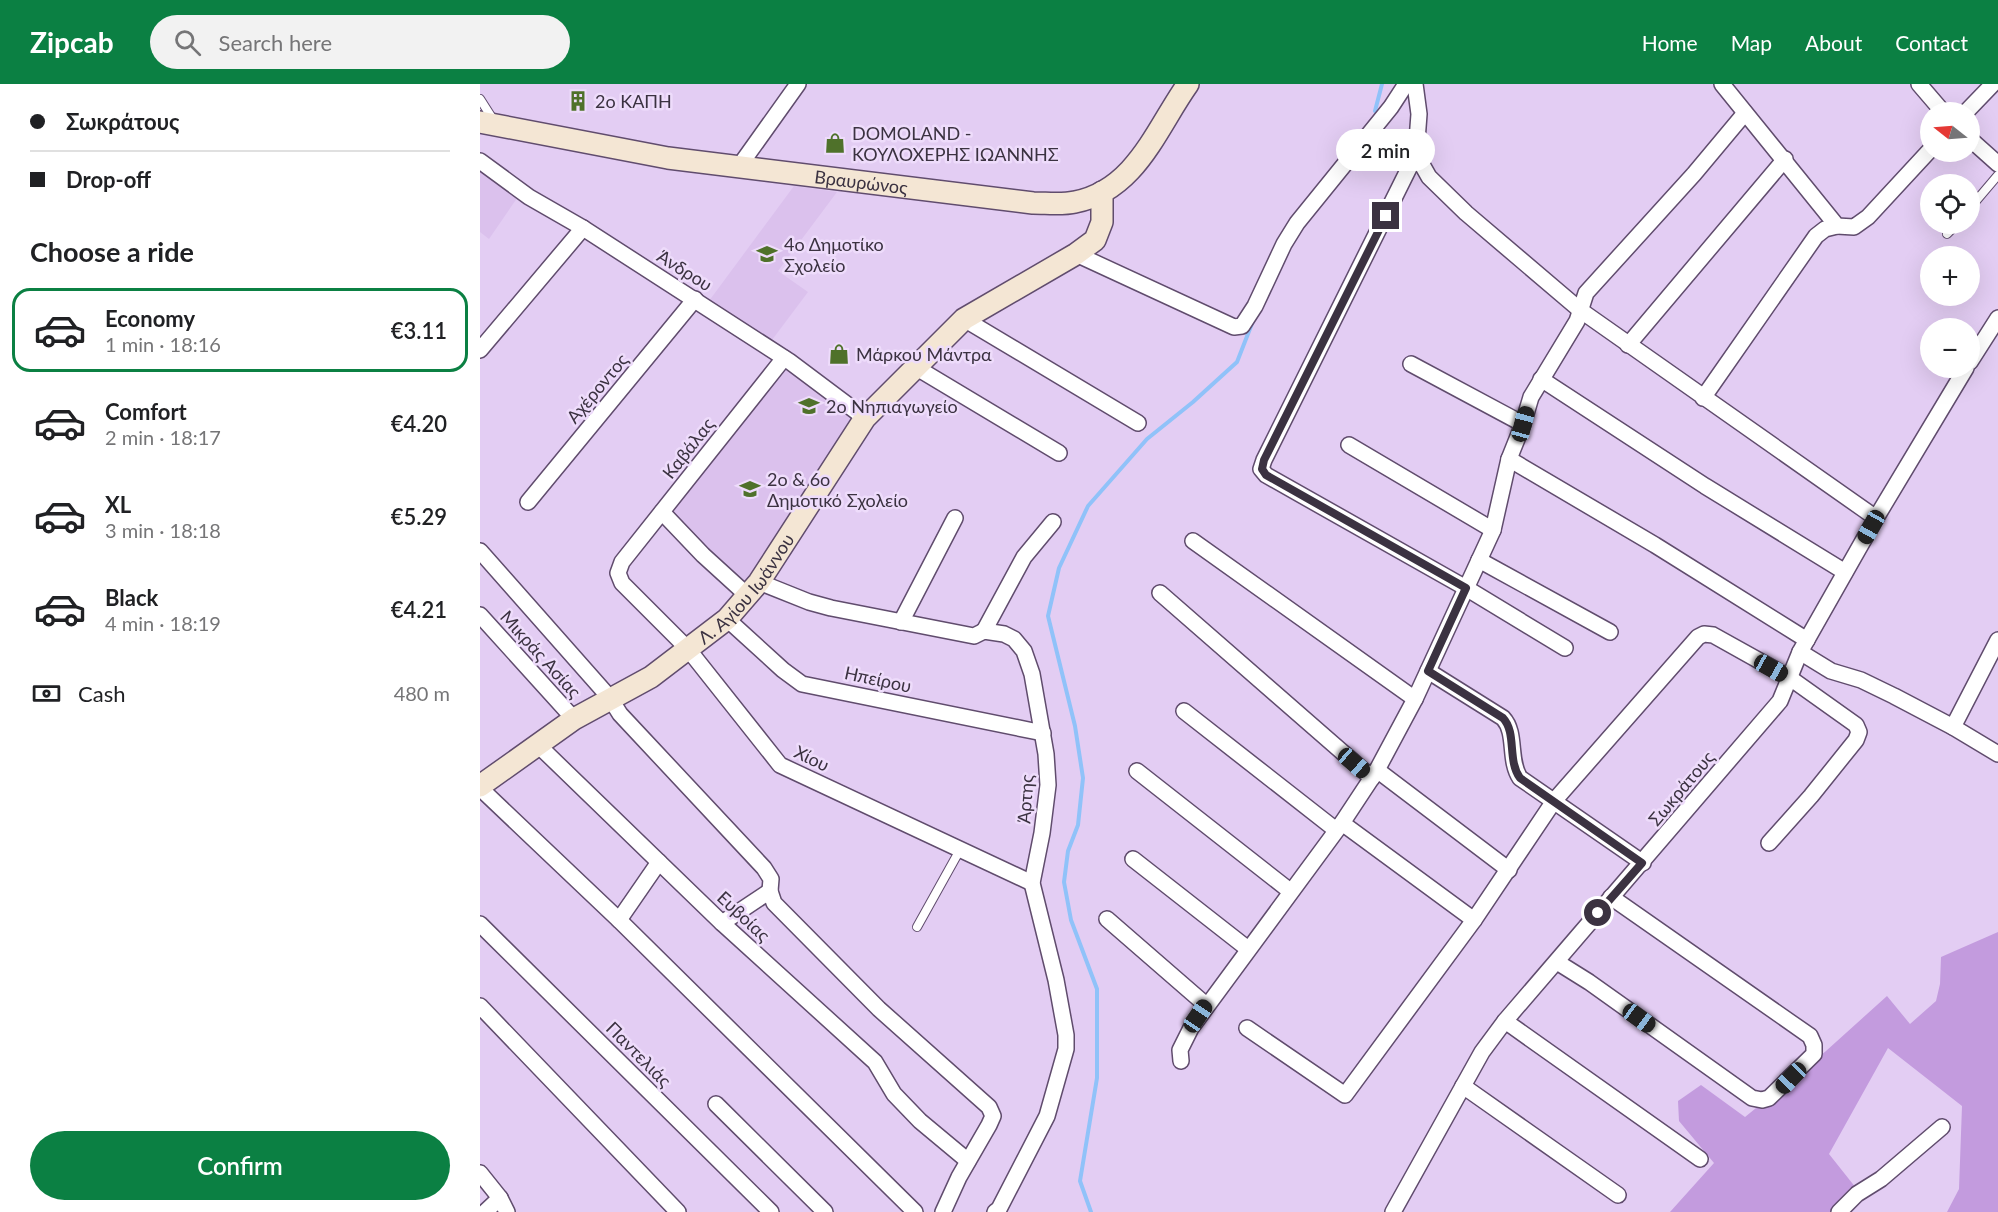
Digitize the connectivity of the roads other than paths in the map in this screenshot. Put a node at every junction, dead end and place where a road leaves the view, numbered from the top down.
1 (1188, 84) edge
2 (1406, 84) edge
3 (1415, 84) edge
4 (1722, 84) edge
5 (1919, 84) edge
6 (1993, 84) edge
7 (796, 85) edge
8 (480, 99) edge
9 (1934, 102) edge
10 (1976, 102) edge
11 (1745, 114) junction
12 (488, 123) edge
13 (1980, 148) edge
14 (1416, 154) junction
15 (1785, 159) junction
16 (1920, 161) edge
17 (1998, 164) edge
18 (482, 167) edge
19 (738, 168) junction
20 (1998, 175) edge
21 (1102, 192) junction
22 (1980, 196) edge
23 (1837, 226) junction
24 (583, 228) junction
25 (1076, 255) junction
26 (695, 299) junction
27 (1580, 310) junction
28 (1998, 318) edge
29 (964, 319) junction
30 (1628, 345) junction
31 (1980, 346) edge
32 (480, 350) edge
33 (784, 358) junction
34 (1411, 364) dead end
35 (917, 368) junction
36 (1960, 378) edge
37 (1541, 379) junction
38 (1703, 398) junction
39 (866, 418) junction
40 (1138, 423) dead end
41 (1523, 424) junction
42 (1349, 445) dead end
43 (1059, 453) dead end
44 (1509, 459) junction
45 (528, 502) dead end
46 (662, 512) junction
47 (955, 518) dead end
48 (1876, 518) junction
49 (1053, 522) dead end
50 (1493, 530) junction
51 (1193, 541) dead end
52 (480, 551) edge
53 (1479, 560) junction
54 (622, 562) joint
55 (1845, 572) junction
56 (1466, 588) junction
57 (753, 589) junction
58 (1160, 593) dead end
59 (480, 615) edge
60 (727, 619) junction
61 (902, 622) junction
62 (984, 631) junction
63 (1610, 632) dead end
64 (1998, 640) edge
65 (1803, 646) junction
66 (1565, 648) dead end
67 (688, 649) junction
68 (1428, 671) junction
69 (1790, 678) junction
70 (610, 698) junction
71 (1415, 699) junction
72 (1184, 711) dead end
73 (574, 719) junction
74 (1953, 727) junction
75 (1043, 733) junction
76 (537, 744) junction
77 (1998, 754) edge
78 (1137, 771) dead end
79 (1374, 774) junction
80 (480, 787) edge
81 (1554, 801) junction
82 (1339, 827) junction
83 (1769, 843) dead end
84 (961, 848) junction
85 (1133, 859) dead end
86 (659, 862) junction
87 (1642, 863) junction
88 (1509, 870) junction
89 (1032, 884) junction
90 (770, 891) junction
91 (1290, 891) junction
92 (1611, 897) junction
93 (1107, 919) dead end
94 (619, 920) junction
95 (1474, 920) junction
96 (722, 923) junction
97 (480, 924) edge
98 (917, 927) dead end
99 (1248, 949) junction
100 (1557, 963) junction
101 (1206, 1005) junction
102 (480, 1006) edge
103 (1505, 1020) junction
104 (1247, 1028) dead end
105 (1181, 1061) dead end
106 (1463, 1086) junction
107 (716, 1104) dead end
108 (1942, 1127) dead end
109 (1700, 1159) dead end
110 (968, 1161) junction
111 (480, 1173) edge
112 (1618, 1195) dead end
113 (500, 1198) junction
114 (485, 1212) edge
115 (507, 1212) edge
116 (678, 1212) edge
117 (771, 1212) edge
118 (825, 1212) edge
119 (915, 1212) edge
120 (944, 1212) edge
121 (995, 1212) edge
122 (1394, 1212) edge
123 (1839, 1212) edge

1 - 21 street, Βραυρώνος
2 - 25 street
3 - 14 street
4 - 11 street
5 - 9 street
6 - 10 street
7 - 19 street
8 - 12 lane
11 - 15 street
11 - 27 street
12 - 19 street, Βραυρώνος
13 - 17 street
14 - 27 street
14 - 56 street
15 - 23 street
15 - 30 street
16 - 23 street
18 - 24 street, Άνδρου
19 - 21 street, Βραυρώνος
20 - 22 lane
21 - 25 street, Λ. Αγίου Ιωάννου
23 - 38 street
24 - 26 street, Άνδρου
24 - 32 street
25 - 29 street, Λ. Αγίου Ιωάννου
26 - 33 street, Άνδρου
26 - 45 street, Αχέροντος
27 - 30 street
27 - 37 street
28 - 31 street
29 - 35 street, Λ. Αγίου Ιωάννου
29 - 40 street
30 - 38 street
33 - 39 street, Άνδρου
33 - 46 street, Καβάλας
34 - 41 street
35 - 39 street, Λ. Αγίου Ιωάννου
35 - 43 street
36 - 48 street, Σωκράτους
37 - 41 street
37 - 55 street
38 - 48 street
39 - 57 street, Λ. Αγίου Ιωάννου
41 - 44 street
42 - 50 street
44 - 50 street
44 - 65 street
46 - 54 street, Καβάλας
46 - 57 street
47 - 61 street
48 - 55 street, Σωκράτους
49 - 62 street
50 - 53 street
51 - 71 street
52 - 70 street
53 - 56 street
53 - 63 street
54 - 67 street, Χίου
55 - 65 street, Σωκράτους
56 - 66 street
56 - 68 street
57 - 60 street, Λ. Αγίου Ιωάννου
57 - 61 street, Άρτης
58 - 79 street
59 - 73 street, Μικράς Ασίας
60 - 67 street, Λ. Αγίου Ιωάννου
60 - 75 street, Ηπείρου
61 - 62 street, Άρτης
62 - 75 street, Άρτης
64 - 74 street
65 - 69 street, Σωκράτους
65 - 74 street
67 - 70 street, Λ. Αγίου Ιωάννου
67 - 84 street, Χίου
68 - 71 street
68 - 81 street
69 - 81 street
69 - 83 street
69 - 87 street, Σωκράτους
70 - 73 street, Λ. Αγίου Ιωάννου
70 - 90 street
71 - 79 street
72 - 82 street
73 - 76 street, Λ. Αγίου Ιωάννου
74 - 77 street
75 - 89 street, Άρτης
76 - 80 street, Λ. Αγίου Ιωάννου
76 - 86 street, Ευβοίας
78 - 91 street
79 - 82 street
79 - 88 street
80 - 94 street
81 - 87 street
81 - 88 street
82 - 91 street
82 - 95 street
84 - 89 street, Χίου
84 - 98 lane
85 - 99 street
86 - 94 street
86 - 96 street, Ευβοίας
87 - 92 street, Σωκράτους
88 - 95 street
89 - 121 street, Άρτης
90 - 96 street
90 - 110 street
91 - 99 street
92 - 100 street, Σωκράτους
92 - 100 street
93 - 101 street
94 - 119 street
95 - 104 street
96 - 110 street, Ευβοίας
97 - 117 street, Παντελιάς
99 - 101 street
100 - 103 street, Σωκράτους
101 - 105 street
102 - 116 street
103 - 106 street, Σωκράτους
103 - 109 street
106 - 112 street
106 - 122 street, Σωκράτους
107 - 118 street
108 - 123 street
110 - 120 street
111 - 113 street
113 - 114 street
113 - 115 street

